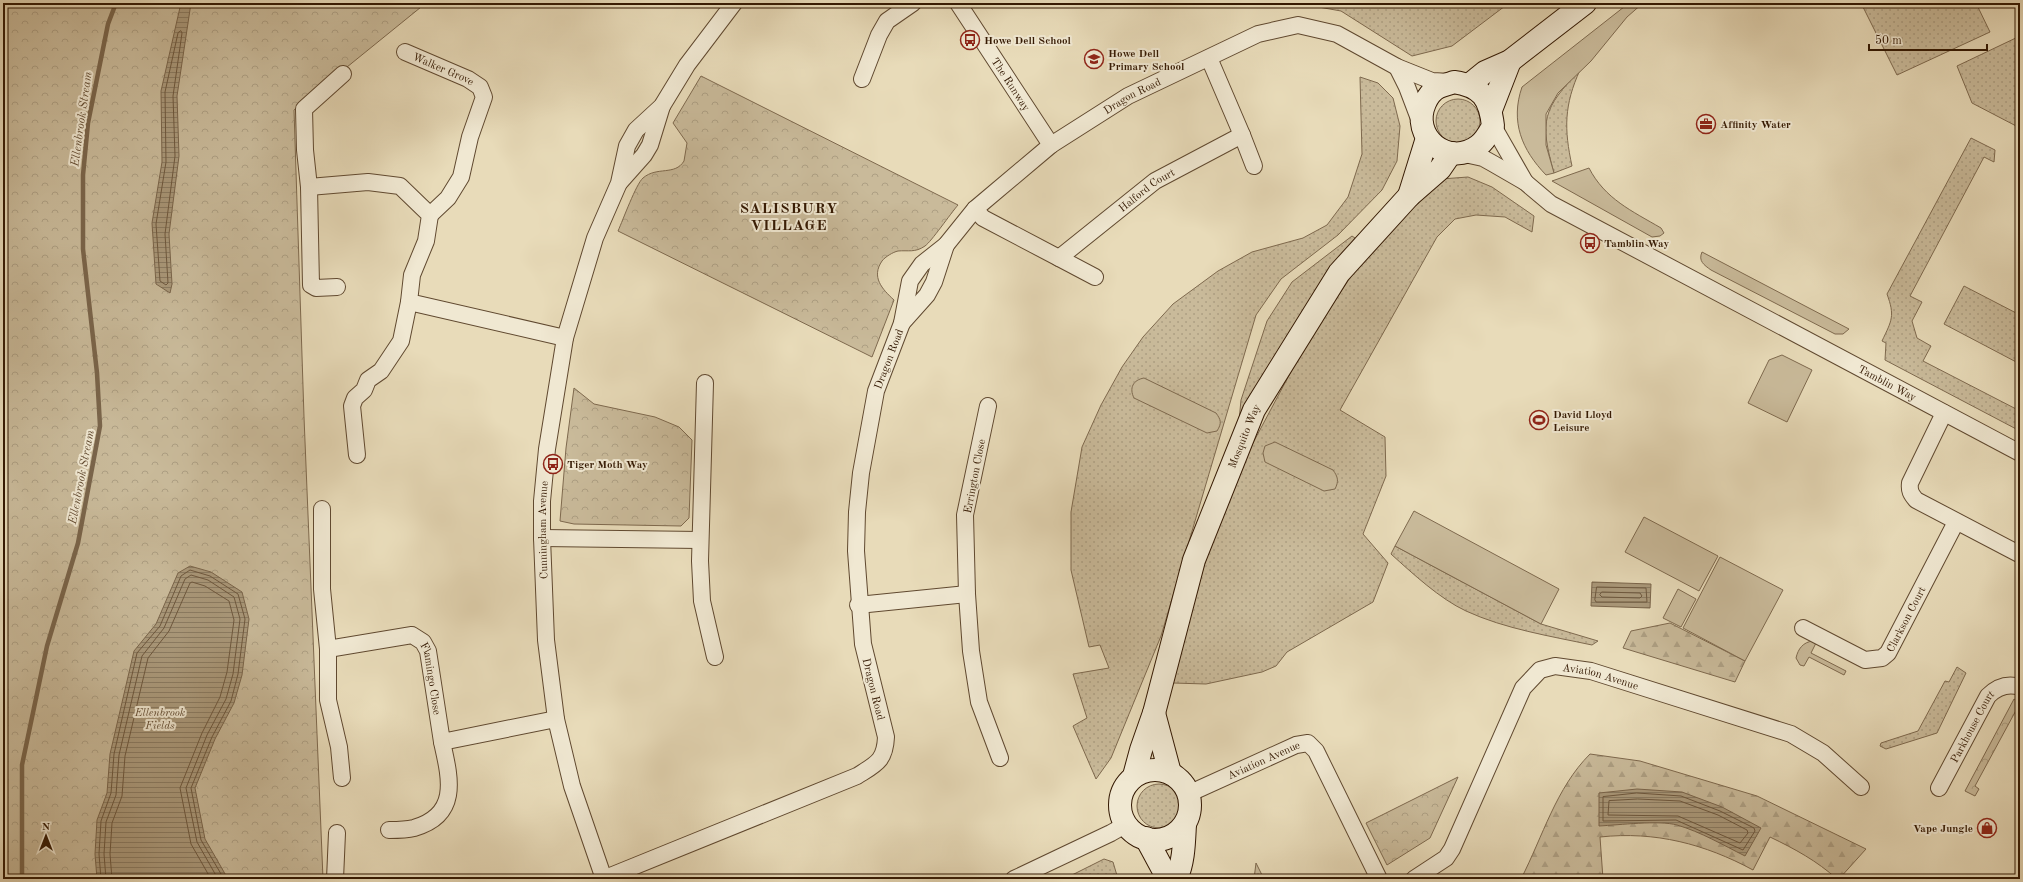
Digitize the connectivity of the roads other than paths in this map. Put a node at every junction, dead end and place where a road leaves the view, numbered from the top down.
1 (734, 3) edge
2 (912, 3) edge
3 (958, 3) edge
4 (1585, 3) edge
5 (405, 52) dead end
6 (1208, 58) junction
7 (1510, 61) junction
8 (1396, 67) junction
9 (344, 74) dead end
10 (862, 79) dead end
11 (1461, 83) junction
12 (1492, 118) junction
13 (1424, 131) junction
14 (1242, 135) junction
15 (1051, 145) junction
16 (1455, 153) junction
17 (1254, 166) dead end
18 (1525, 182) junction
19 (309, 188) junction
20 (1409, 196) junction
21 (975, 209) junction
22 (430, 215) junction
23 (946, 245) junction
24 (1060, 258) junction
25 (1095, 277) dead end
26 (337, 287) dead end
27 (410, 302) junction
28 (902, 323) junction
29 (565, 338) junction
30 (706, 382) dead end
31 (988, 406) dead end
32 (1944, 413) junction
33 (2020, 453) edge
34 (357, 455) dead end
35 (322, 509) dead end
36 (1956, 522) junction
37 (542, 538) junction
38 (700, 540) junction
39 (2019, 554) edge
40 (967, 594) junction
41 (858, 605) junction
42 (1803, 628) dead end
43 (328, 649) junction
44 (715, 657) dead end
45 (2020, 687) edge
46 (1154, 713) junction
47 (556, 719) junction
48 (442, 742) junction
49 (1000, 758) dead end
50 (1170, 773) junction
51 (1134, 776) junction
52 (342, 778) dead end
53 (1861, 787) dead end
54 (1939, 788) dead end
55 (1188, 794) junction
56 (1185, 824) junction
57 (1125, 825) junction
58 (389, 830) dead end
59 (337, 833) dead end
60 (1146, 838) junction
61 (335, 879) edge
62 (604, 879) edge
63 (1014, 879) edge
64 (1168, 879) edge
65 (1176, 879) edge
66 (1379, 879) edge
67 (1414, 879) edge

1 - 29 street, Cunningham Avenue
2 - 10 street
3 - 15 street, The Runway
4 - 7 street
5 - 22 street, Walker Grove
6 - 8 street, Dragon Road
6 - 14 street
6 - 15 street, Dragon Road
7 - 11 street
7 - 12 street
8 - 11 street, Dragon Road
8 - 13 street
9 - 19 street
11 - 12 street
11 - 13 street
12 - 16 street
12 - 18 street, Tamblin Way
13 - 16 street
13 - 20 street, Mosquito Way
14 - 17 street
14 - 24 street, Halford Court
15 - 21 street, Dragon Road
16 - 18 street, Tamblin Way
16 - 20 street, Mosquito Way
18 - 32 street, Tamblin Way
19 - 22 street
19 - 26 street
20 - 46 street, Mosquito Way
21 - 23 street, Dragon Road
21 - 24 street
22 - 27 street
23 - 28 street, Dragon Road
23 - 28 street, Dragon Road
24 - 25 street
27 - 29 street
27 - 34 street
28 - 41 street, Dragon Road
29 - 37 street, Cunningham Avenue
30 - 38 street
31 - 40 street, Errington Close
32 - 33 street, Tamblin Way
32 - 36 street
35 - 43 street
36 - 39 street
36 - 42 street, Clarkson Court
37 - 38 street
37 - 47 street, Cunningham Avenue
38 - 44 street
40 - 41 street
40 - 49 street, Errington Close
41 - 62 street, Dragon Road
43 - 48 street, Flamingo Close
43 - 52 street
45 - 54 street, Parkhouse Court
46 - 50 street, Mosquito Way
46 - 51 street, Mosquito Way
47 - 48 street
47 - 62 street, Cunningham Avenue
48 - 58 street, Flamingo Close
50 - 51 street
50 - 55 street
51 - 57 street
53 - 67 street, Aviation Avenue
55 - 56 street
55 - 66 street, Aviation Avenue
56 - 60 street
56 - 65 street
57 - 60 street
57 - 63 street
59 - 61 street
60 - 64 street

